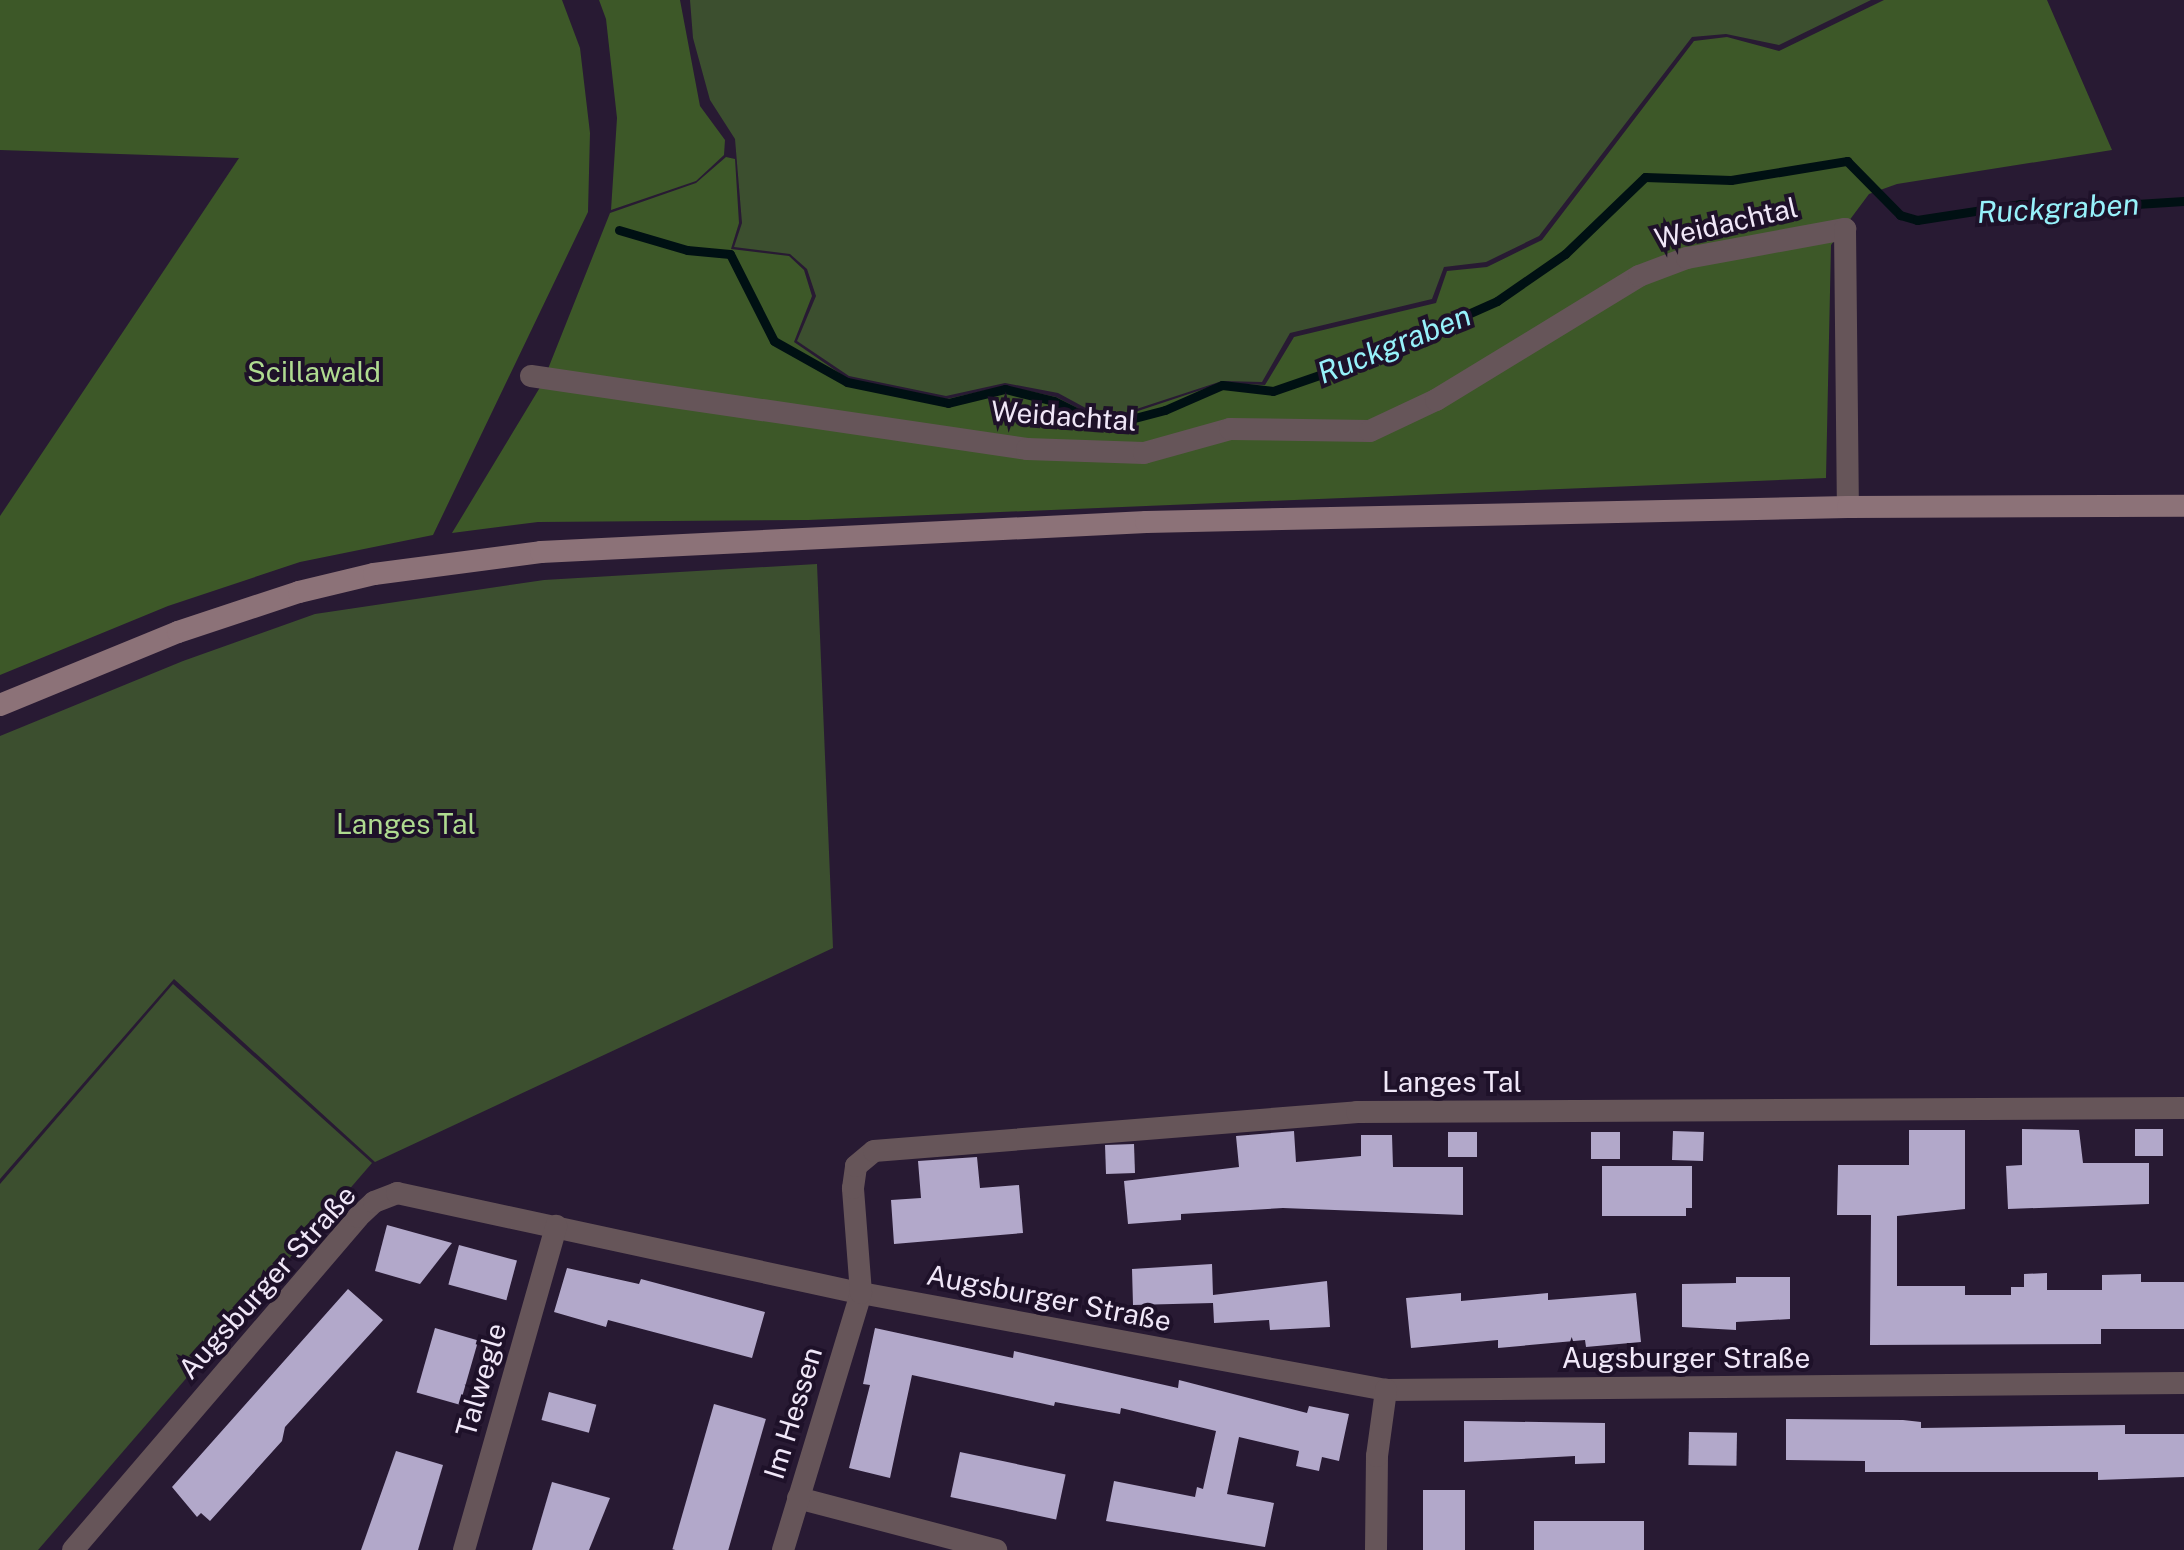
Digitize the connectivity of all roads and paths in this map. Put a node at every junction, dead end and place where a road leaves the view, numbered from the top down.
1 (531, 376) dead end
2 (2184, 506) edge
3 (1848, 507) junction
4 (0, 705) edge
5 (2184, 1108) edge
6 (556, 1226) junction
7 (861, 1293) junction
8 (2184, 1383) edge
9 (1386, 1390) junction
10 (798, 1498) junction
11 (73, 1550) edge
12 (464, 1550) edge
13 (783, 1550) edge
14 (996, 1550) edge
15 (1376, 1550) edge

1 - 3 street, Weidachtal
2 - 3 main road
3 - 4 main road
5 - 7 street, Langes Tal
6 - 7 street, Augsburger Straße
6 - 11 street, Augsburger Straße
6 - 12 street, Talwegle
7 - 9 street, Augsburger Straße
7 - 10 street, Im Hessen
8 - 9 street, Augsburger Straße
9 - 15 street
10 - 13 street, Im Hessen
10 - 14 street

